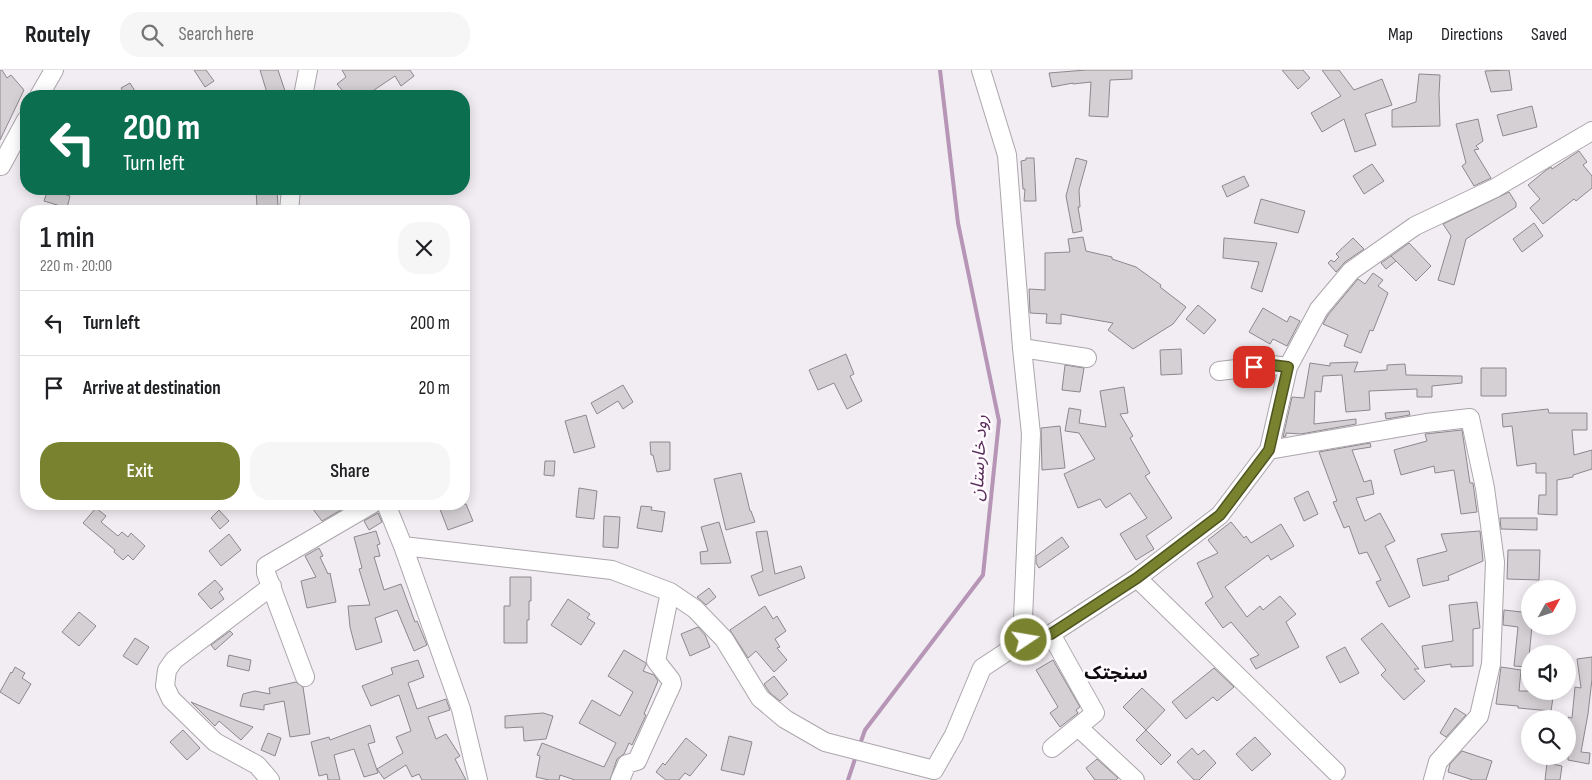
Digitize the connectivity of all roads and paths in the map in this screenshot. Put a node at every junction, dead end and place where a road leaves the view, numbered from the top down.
1 (54, 70) edge
2 (308, 70) edge
3 (981, 70) edge
4 (42, 90) edge
5 (304, 90) edge
6 (20, 131) edge
7 (1592, 131) edge
8 (1, 166) edge
9 (1022, 348) junction
10 (1087, 358) dead end
11 (1288, 367) junction
12 (1219, 371) dead end
13 (1269, 450) junction
14 (362, 510) edge
15 (388, 510) edge
16 (403, 546) junction
17 (1137, 578) junction
18 (272, 586) junction
19 (670, 592) junction
20 (1051, 634) junction
21 (1026, 640) junction
22 (305, 677) dead end
23 (1078, 728) junction
24 (1052, 748) dead end
25 (1336, 772) dead end
26 (270, 780) edge
27 (478, 780) edge
28 (620, 780) edge
29 (1135, 780) edge
30 (1433, 780) edge

1 - 4 street
2 - 5 street
3 - 9 street
6 - 8 street
7 - 11 street
9 - 10 street
9 - 21 street
11 - 12 street
11 - 13 street
13 - 17 street
13 - 30 street
14 - 18 street
15 - 16 street
16 - 19 street
16 - 27 street
17 - 20 street
17 - 25 street
18 - 22 street
18 - 26 street
19 - 21 street
19 - 28 street
20 - 21 street
20 - 23 street
23 - 24 street
23 - 29 street

